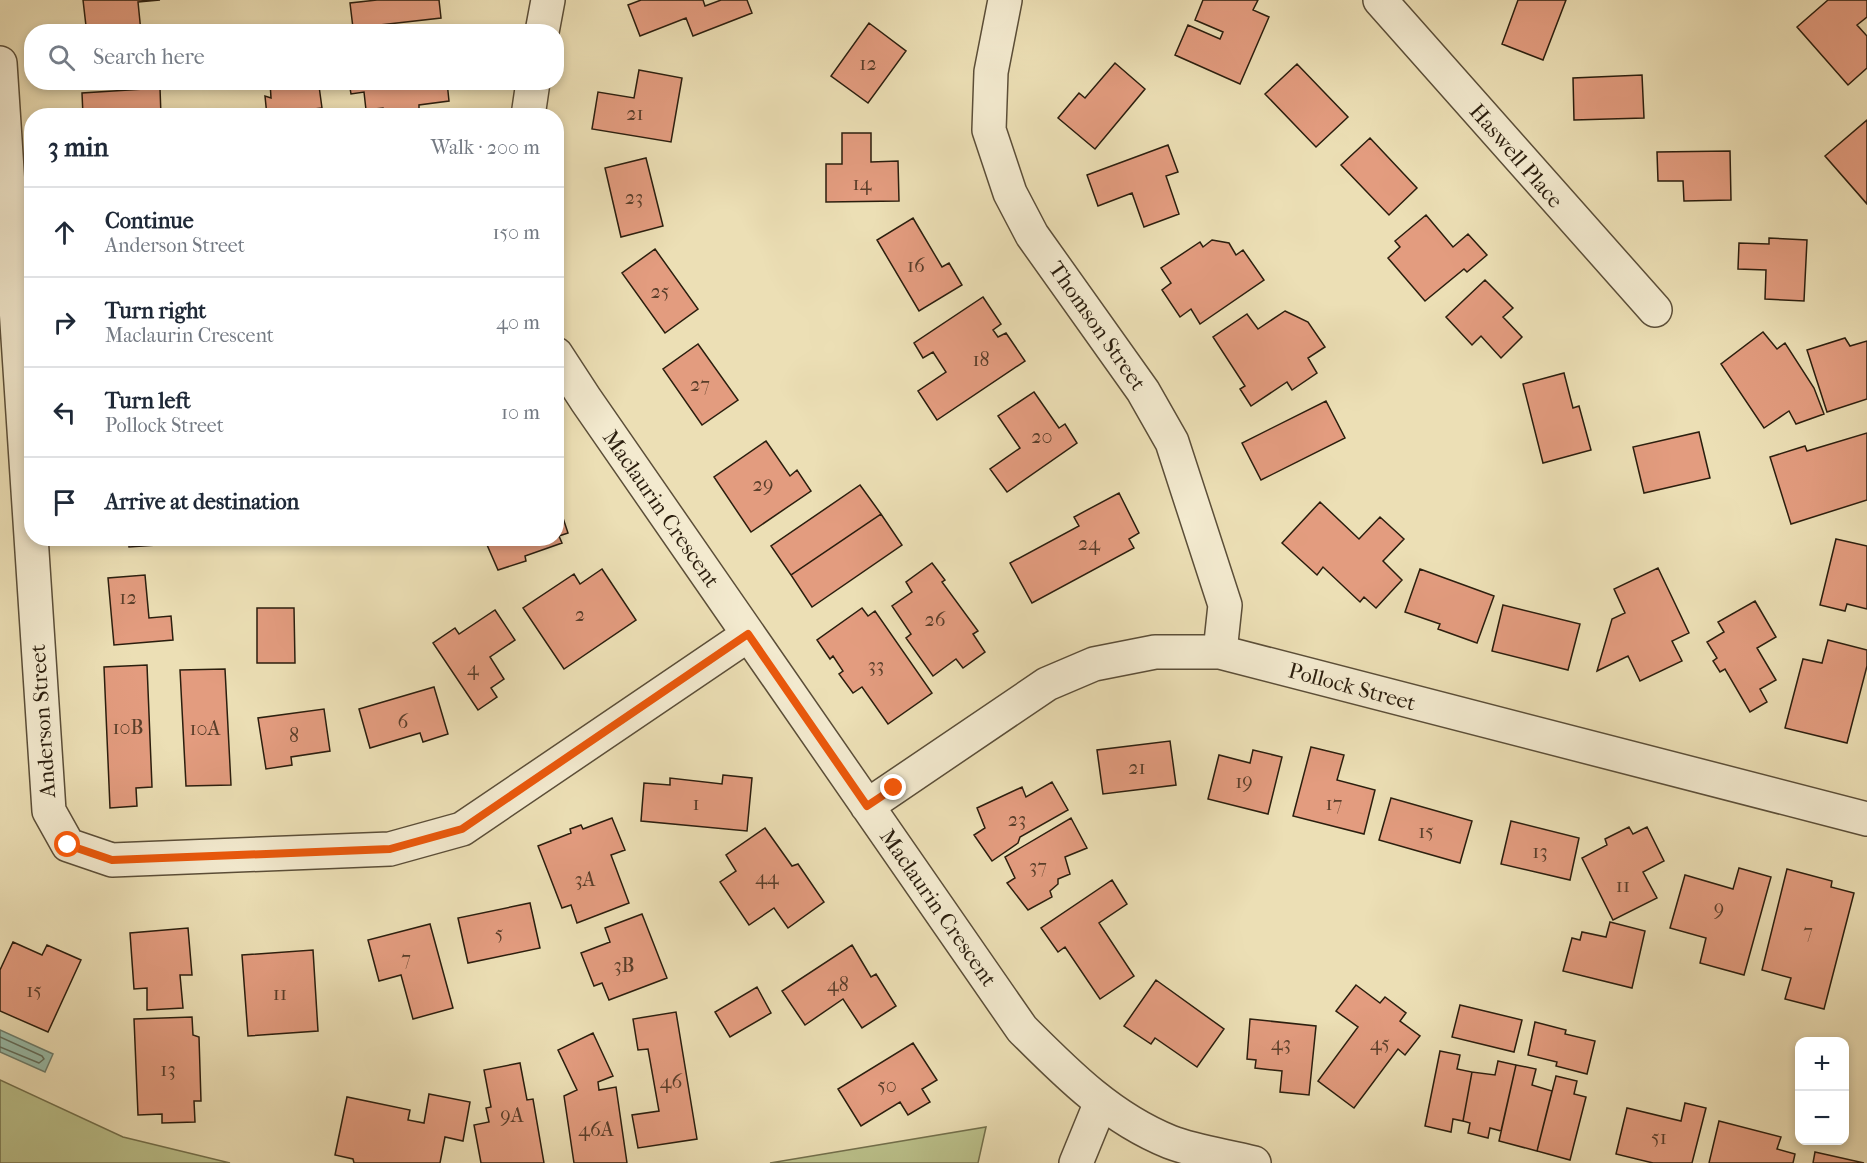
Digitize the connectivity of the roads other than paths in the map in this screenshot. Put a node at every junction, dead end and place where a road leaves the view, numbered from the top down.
1 (548, 0) edge
2 (1005, 0) edge
3 (1380, 0) edge
4 (544, 24) edge
5 (0, 63) edge
6 (532, 90) edge
7 (529, 108) edge
8 (1654, 310) dead end
9 (564, 366) edge
10 (24, 429) edge
11 (32, 546) edge
12 (748, 634) junction
13 (1220, 652) junction
14 (867, 806) junction
15 (1867, 819) edge
16 (1101, 1102) junction
17 (1076, 1163) edge
18 (1254, 1163) edge

1 - 4 street
2 - 13 street, Thomson Street
3 - 8 street, Haswell Place
5 - 10 street, Anderson Street
6 - 7 street
9 - 12 street, Maclaurin Crescent
11 - 12 street, Anderson Street
12 - 14 street, Maclaurin Crescent
13 - 14 street, Pollock Street
13 - 15 street, Pollock Street
14 - 16 street, Maclaurin Crescent
16 - 17 street
16 - 18 street, Maclaurin Crescent

